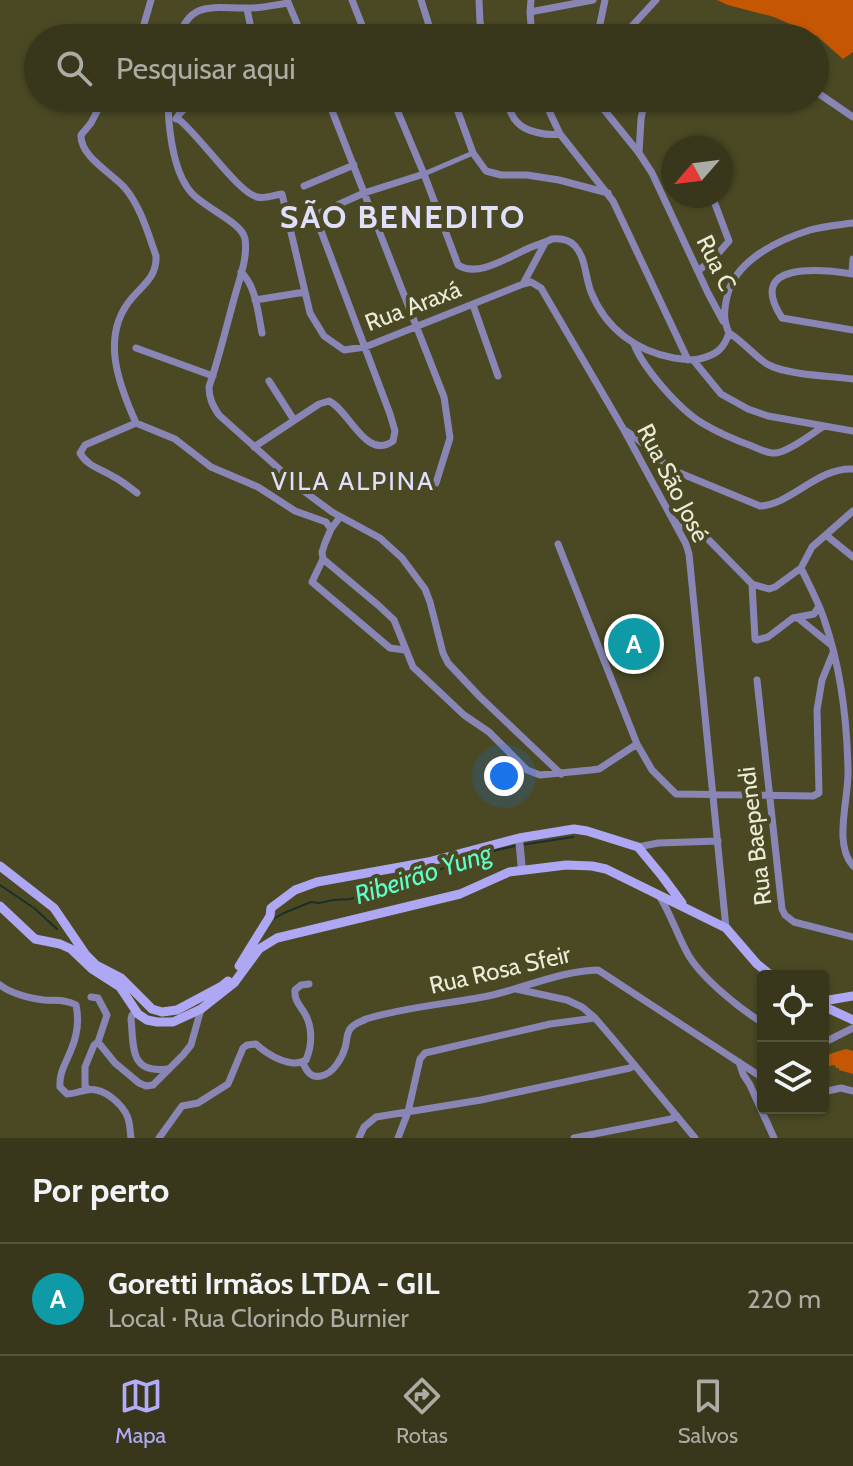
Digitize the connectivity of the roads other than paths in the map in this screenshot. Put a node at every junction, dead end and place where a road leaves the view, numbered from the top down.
1 (151, 0) edge
2 (352, 0) edge
3 (421, 0) edge
4 (479, 0) edge
5 (531, 0) edge
6 (593, 0) edge
7 (605, 0) edge
8 (656, 0) edge
9 (288, 2) edge
10 (219, 3) edge
11 (247, 9) junction
12 (530, 12) junction
13 (144, 24) edge
14 (184, 24) edge
15 (250, 24) edge
16 (297, 24) edge
17 (361, 24) edge
18 (429, 24) edge
19 (481, 24) edge
20 (531, 24) edge
21 (600, 24) edge
22 (632, 24) edge
23 (829, 101) edge
24 (97, 112) edge
25 (169, 112) edge
26 (181, 112) edge
27 (333, 112) edge
28 (398, 112) edge
29 (458, 112) edge
30 (512, 112) edge
31 (550, 112) edge
32 (606, 112) edge
33 (642, 112) edge
34 (853, 117) edge
35 (177, 118) junction
36 (170, 126) junction
37 (560, 134) junction
38 (473, 153) junction
39 (639, 153) junction
40 (354, 165) junction
41 (424, 174) junction
42 (304, 186) dead end
43 (364, 193) junction
44 (608, 193) junction
45 (717, 208) edge
46 (853, 223) edge
47 (545, 242) junction
48 (853, 259) edge
49 (698, 271) junction
50 (241, 272) junction
51 (853, 273) edge
52 (523, 284) junction
53 (305, 292) junction
54 (255, 300) junction
55 (473, 305) junction
56 (724, 323) junction
57 (417, 326) junction
58 (853, 330) edge
59 (262, 333) dead end
60 (729, 333) junction
61 (634, 344) junction
62 (365, 347) junction
63 (136, 348) dead end
64 (691, 360) junction
65 (213, 376) junction
66 (498, 376) dead end
67 (853, 379) edge
68 (269, 381) dead end
69 (294, 420) junction
70 (136, 423) junction
71 (824, 426) junction
72 (624, 430) junction
73 (853, 431) edge
74 (254, 447) junction
75 (853, 469) edge
76 (436, 483) dead end
77 (137, 493) dead end
78 (853, 511) edge
79 (332, 512) junction
80 (340, 517) junction
81 (676, 522) junction
82 (328, 526) junction
83 (826, 535) junction
84 (558, 544) dead end
85 (853, 557) edge
86 (323, 559) junction
87 (801, 568) junction
88 (752, 584) junction
89 (819, 606) junction
90 (798, 618) junction
91 (832, 649) junction
92 (405, 650) junction
93 (757, 680) dead end
94 (850, 728) edge
95 (637, 744) junction
96 (561, 774) junction
97 (713, 795) junction
98 (769, 796) junction
99 (718, 841) junction
100 (519, 843) junction
101 (651, 844) junction
102 (638, 847) junction
103 (647, 856) junction
104 (0, 866) edge
105 (853, 866) edge
106 (522, 870) junction
107 (669, 899) junction
108 (0, 906) edge
109 (726, 928) junction
110 (853, 937) edge
111 (764, 970) edge
112 (309, 984) dead end
113 (0, 985) edge
114 (516, 989) junction
115 (853, 996) edge
116 (91, 997) dead end
117 (829, 1002) edge
118 (829, 1007) edge
119 (152, 1009) junction
120 (201, 1009) junction
121 (136, 1012) junction
122 (595, 1018) junction
123 (850, 1018) edge
124 (757, 1019) edge
125 (853, 1028) edge
126 (98, 1042) junction
127 (825, 1042) edge
128 (739, 1062) junction
129 (303, 1063) junction
130 (634, 1065) junction
131 (167, 1069) junction
132 (757, 1074) edge
133 (88, 1089) junction
134 (829, 1091) edge
135 (853, 1091) edge
136 (408, 1112) junction
137 (677, 1116) junction
138 (131, 1138) edge
139 (159, 1138) edge
140 (359, 1138) edge
141 (398, 1138) edge
142 (574, 1138) edge
143 (695, 1138) edge
144 (774, 1138) edge

1 - 13 street
2 - 17 street
3 - 18 street
4 - 19 street
5 - 12 street
6 - 12 street
7 - 21 street
8 - 22 street
9 - 11 street
9 - 16 street
10 - 11 street
10 - 14 street
11 - 15 street
12 - 20 street
23 - 34 street
24 - 70 street
25 - 36 street
26 - 35 street
27 - 40 street
28 - 41 street
29 - 38 street
30 - 37 street
31 - 37 street
32 - 39 street, Rua C
33 - 39 street
35 - 36 street
35 - 53 street, Rua Araxá
36 - 50 street
37 - 44 street
38 - 41 street
38 - 44 street
39 - 49 street, Rua C
40 - 42 street
40 - 43 street
41 - 43 street
41 - 47 street
43 - 57 street
43 - 62 street
44 - 64 street
45 - 49 street
46 - 56 street
47 - 52 street
47 - 61 street
48 - 51 street
49 - 56 street, Rua C
50 - 54 street
50 - 65 street
51 - 58 street
52 - 55 street, Rua Araxá
52 - 72 street, Rua São José
53 - 54 street
53 - 62 street, Rua Araxá
54 - 59 street
55 - 57 street, Rua Araxá
55 - 66 street
56 - 60 street, Rua C
57 - 62 street, Rua Araxá
57 - 76 street
60 - 64 street
60 - 67 street
61 - 64 street
61 - 71 street
62 - 69 street
63 - 65 street
64 - 71 street
65 - 74 street
68 - 69 street
69 - 74 street
70 - 77 street
70 - 82 street
71 - 73 street
72 - 75 street
72 - 81 street, Rua São José
74 - 79 street
78 - 83 street
79 - 80 street
79 - 82 street
80 - 82 street
80 - 96 street
81 - 88 street
81 - 97 street, Rua São José
82 - 86 street
83 - 85 street
83 - 87 street
84 - 95 street
86 - 92 street
86 - 92 street
87 - 88 street
87 - 89 street
88 - 90 street
89 - 90 street
89 - 91 street
90 - 91 street
91 - 94 street
91 - 98 street
92 - 96 street
93 - 98 street, Rua Baependi
94 - 105 street
95 - 96 street
95 - 97 street
97 - 98 street
97 - 99 street, Rua São José
98 - 110 street, Rua Baependi
99 - 101 street
99 - 109 street, Rua São José
100 - 102 main road
100 - 106 street
100 - 119 main road
101 - 102 street
101 - 103 street
102 - 103 main road
103 - 107 main road
104 - 119 main road
106 - 107 main road
106 - 120 main road
107 - 109 main road
107 - 124 street
108 - 121 main road
109 - 111 main road
112 - 129 street
113 - 133 street
114 - 122 street
114 - 128 street, Rua Rosa Sfeir
114 - 129 street, Rua Rosa Sfeir
115 - 117 main road
115 - 123 main road
116 - 126 street
118 - 123 main road
119 - 121 street
120 - 121 main road
120 - 131 street
121 - 131 street
122 - 130 street
122 - 136 street
125 - 127 street
126 - 131 street
126 - 133 street
128 - 132 street, Rua Rosa Sfeir
128 - 144 street
129 - 139 street
130 - 136 street
130 - 137 street
133 - 138 street
134 - 135 street
136 - 140 street
136 - 141 street
137 - 142 street
137 - 143 street

